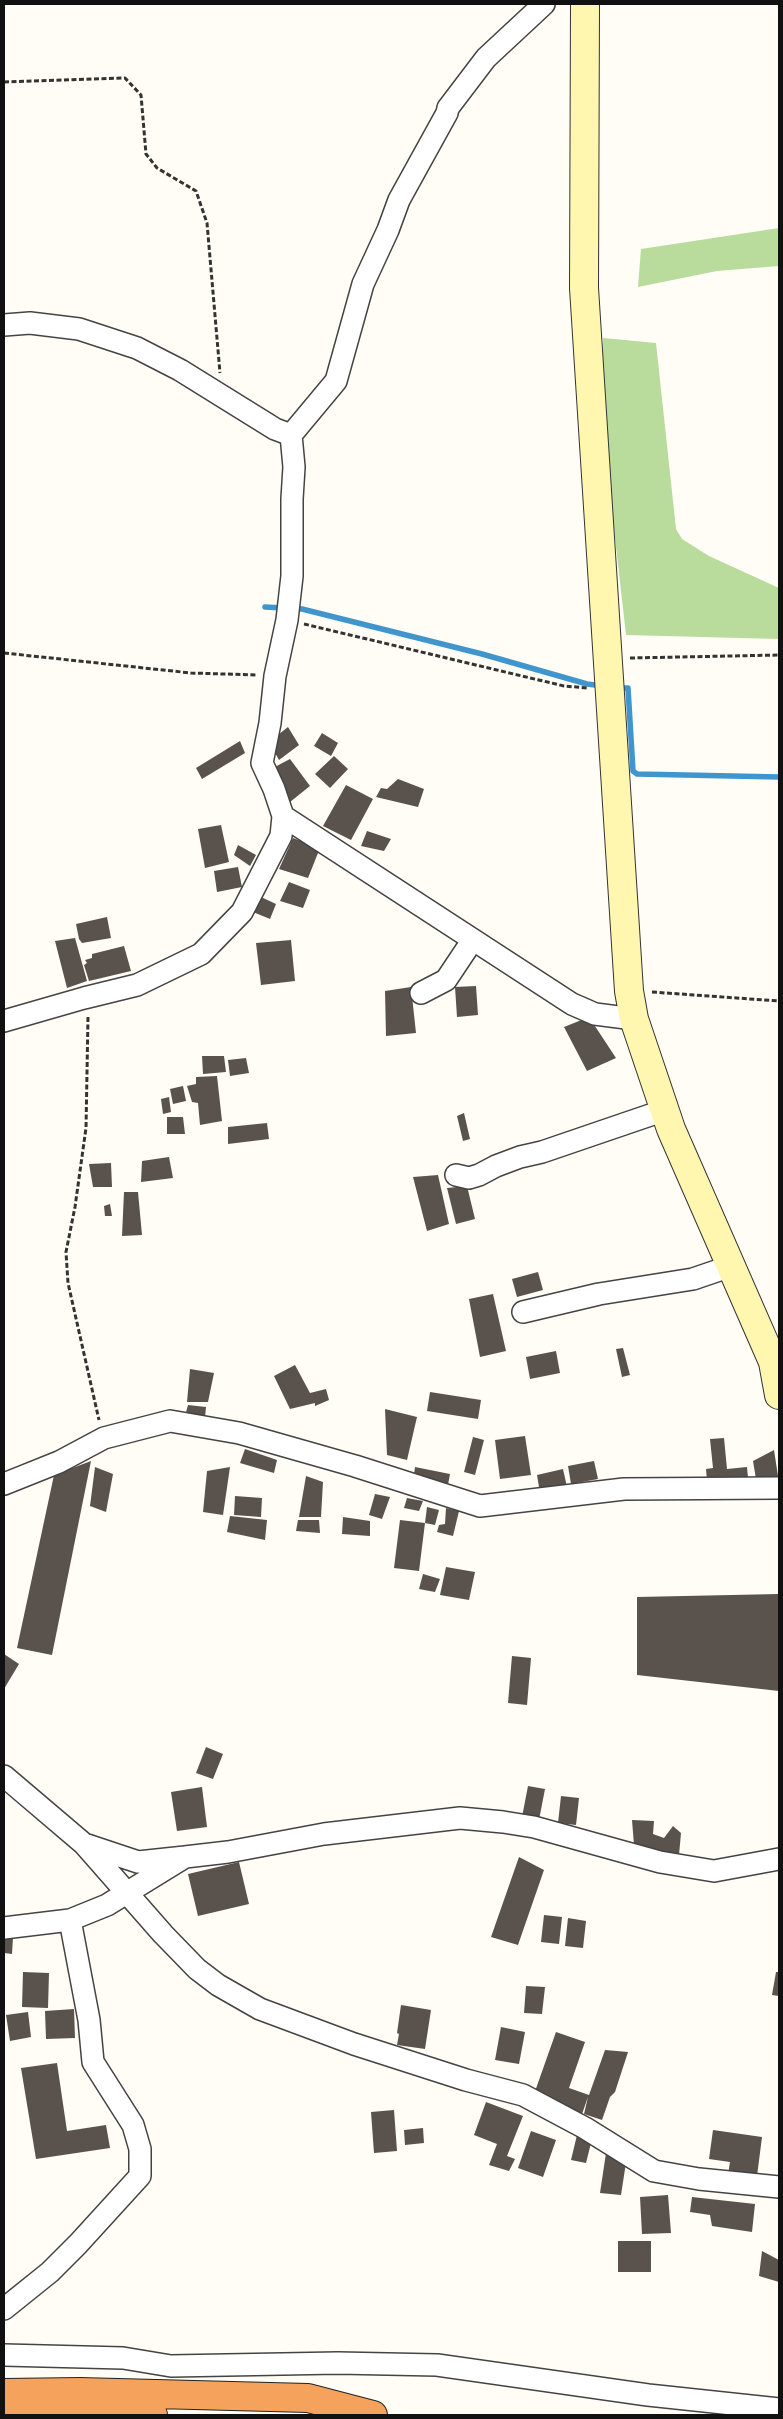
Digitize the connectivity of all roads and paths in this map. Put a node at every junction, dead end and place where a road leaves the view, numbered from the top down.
1 (544, 4) edge
2 (585, 4) edge
3 (4, 82) edge
4 (4, 325) edge
5 (222, 396) junction
6 (291, 435) junction
7 (287, 620) junction
8 (4, 653) edge
9 (779, 655) edge
10 (607, 659) junction
11 (275, 676) junction
12 (609, 689) junction
13 (284, 816) junction
14 (472, 940) junction
15 (629, 991) junction
16 (421, 993) dead end
17 (84, 998) junction
18 (779, 1000) edge
19 (634, 1019) junction
20 (4, 1021) edge
21 (664, 1110) junction
22 (456, 1175) dead end
23 (731, 1266) junction
24 (523, 1312) dead end
25 (776, 1362) edge
26 (779, 1395) edge
27 (104, 1438) junction
28 (4, 1484) edge
29 (779, 1488) edge
30 (4, 1776) edge
31 (84, 1844) junction
32 (185, 1857) junction
33 (779, 1859) edge
34 (129, 1893) junction
35 (70, 1920) junction
36 (4, 1928) edge
37 (779, 2187) edge
38 (4, 2309) edge
39 (4, 2355) edge
40 (4, 2393) edge
41 (779, 2409) edge
42 (4, 2414) edge
43 (153, 2415) edge
44 (373, 2415) edge

1 - 6 street
2 - 10 street
3 - 5 path
4 - 5 street
5 - 6 street
6 - 7 street
7 - 11 street
7 - 12 path
8 - 11 path
9 - 10 path
10 - 12 street
11 - 13 street
12 - 15 street
13 - 14 street
13 - 17 street
14 - 16 street
14 - 19 street
15 - 18 path
15 - 19 street
17 - 20 street
17 - 27 path
19 - 21 street
21 - 22 street
21 - 23 street
23 - 24 street
23 - 25 street
25 - 26 street
27 - 28 street
27 - 29 street
30 - 31 street
31 - 32 street
31 - 34 street
32 - 33 street
32 - 34 street
34 - 35 street
34 - 37 street
35 - 36 street
35 - 38 street
39 - 41 street
40 - 44 highway
42 - 43 highway

